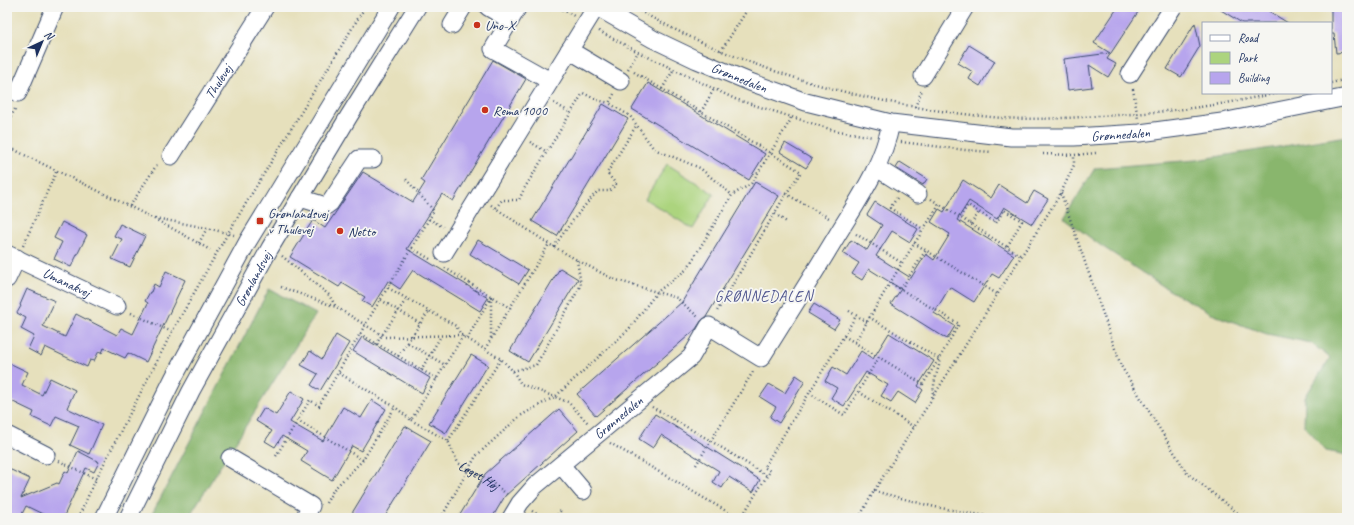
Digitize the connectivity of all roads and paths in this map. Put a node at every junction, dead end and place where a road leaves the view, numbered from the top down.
1 (55, 7) edge
2 (265, 7) edge
3 (365, 7) edge
4 (417, 7) edge
5 (463, 7) edge
6 (488, 7) edge
7 (596, 7) edge
8 (633, 7) edge
9 (749, 7) edge
10 (965, 7) edge
11 (1173, 7) edge
12 (385, 9) edge
13 (514, 14) edge
14 (405, 25) junction
15 (452, 25) dead end
16 (569, 50) junction
17 (721, 51) junction
18 (638, 52) dead end
19 (674, 69) dead end
20 (1130, 74) joint
21 (625, 75) junction
22 (923, 76) dead end
23 (1347, 79) edge
24 (550, 81) junction
25 (1332, 83) edge
26 (662, 89) junction
27 (714, 89) dead end
28 (18, 93) dead end
29 (1273, 94) edge
30 (1347, 97) edge
31 (609, 102) junction
32 (701, 112) junction
33 (1137, 114) junction
34 (791, 117) dead end
35 (891, 123) junction
36 (636, 126) junction
37 (1140, 133) junction
38 (517, 134) junction
39 (7, 146) edge
40 (547, 152) junction
41 (770, 152) junction
42 (1074, 155) dead end
43 (171, 156) joint
44 (373, 159) dead end
45 (877, 168) junction
46 (56, 172) junction
47 (405, 178) dead end
48 (911, 190) joint
49 (1061, 193) junction
50 (732, 195) junction
51 (479, 197) junction
52 (300, 198) junction
53 (130, 206) junction
54 (496, 208) junction
55 (979, 212) junction
56 (775, 214) junction
57 (960, 217) junction
58 (152, 218) junction
59 (788, 223) dead end
60 (970, 224) junction
61 (207, 228) junction
62 (923, 229) junction
63 (228, 233) junction
64 (248, 241) junction
65 (199, 243) junction
66 (549, 244) junction
67 (914, 244) junction
68 (554, 247) junction
69 (1007, 247) junction
70 (270, 248) junction
71 (412, 248) junction
72 (210, 250) dead end
73 (926, 250) junction
74 (12, 256) edge
75 (1021, 256) junction
76 (440, 260) junction
77 (577, 260) junction
78 (7, 279) edge
79 (890, 283) junction
80 (282, 287) dead end
81 (388, 288) junction
82 (901, 289) junction
83 (657, 292) junction
84 (998, 294) junction
85 (491, 297) junction
86 (406, 298) junction
87 (381, 300) junction
88 (117, 306) joint
89 (336, 307) junction
90 (510, 308) junction
91 (399, 310) junction
92 (429, 311) junction
93 (849, 311) dead end
94 (856, 316) junction
95 (870, 317) junction
96 (867, 322) junction
97 (421, 324) junction
98 (365, 325) junction
99 (709, 326) junction
100 (172, 332) junction
101 (360, 334) junction
102 (383, 335) junction
103 (441, 335) junction
104 (413, 336) junction
105 (462, 336) junction
106 (844, 336) junction
107 (467, 339) junction
108 (491, 340) junction
109 (855, 342) junction
110 (408, 343) junction
111 (376, 344) junction
112 (485, 350) junction
113 (398, 356) junction
114 (429, 356) junction
115 (879, 357) junction
116 (760, 358) junction
117 (501, 359) junction
118 (939, 359) junction
119 (445, 365) junction
120 (421, 370) junction
121 (513, 371) junction
122 (339, 372) junction
123 (437, 379) junction
124 (859, 392) junction
125 (809, 393) junction
126 (556, 396) junction
127 (639, 400) junction
128 (932, 400) junction
129 (395, 406) junction
130 (297, 420) junction
131 (411, 420) junction
132 (914, 427) junction
133 (7, 435) edge
134 (596, 435) junction
135 (448, 441) junction
136 (710, 441) junction
137 (46, 455) joint
138 (276, 456) dead end
139 (230, 458) dead end
140 (364, 460) junction
141 (561, 465) junction
142 (696, 465) dead end
143 (469, 470) junction
144 (767, 476) junction
145 (96, 479) junction
146 (583, 491) dead end
147 (874, 491) junction
148 (520, 503) junction
149 (562, 509) dead end
150 (312, 510) edge
151 (78, 518) edge
152 (104, 518) edge
153 (128, 518) edge
154 (441, 518) edge
155 (511, 518) edge
156 (555, 518) edge
157 (740, 518) edge
158 (859, 518) edge
159 (998, 518) edge
160 (1244, 518) edge

1 - 28 street
2 - 43 street, Thulevej
3 - 63 path
4 - 14 street, Grønlandsvej
5 - 15 street
6 - 13 street
7 - 16 street, Grønnedalen
7 - 35 street, Grønnedalen
8 - 17 path
9 - 17 path
10 - 22 street
11 - 20 street
12 - 14 street
12 - 64 street, Grønlandsvej
13 - 24 street
14 - 52 street, Grønlandsvej
16 - 21 street
16 - 24 street, Grønnedalen
17 - 33 path
18 - 21 path
19 - 26 path
20 - 33 path
21 - 26 path
21 - 31 path
23 - 25 path
24 - 38 street, Grønnedalen
26 - 32 path
27 - 32 path
29 - 33 path
30 - 37 street, Grønnedalen
31 - 36 path
31 - 40 path
32 - 41 path
33 - 37 path
34 - 41 path
35 - 37 street, Grønnedalen
35 - 45 street
36 - 50 path
36 - 68 path
38 - 40 path
38 - 51 street, Grønnedalen
39 - 46 path
40 - 54 path
41 - 50 path
41 - 56 path
42 - 49 path
43 - 53 path
44 - 52 street
45 - 48 street
45 - 116 street
46 - 53 path
46 - 74 path
47 - 71 path
48 - 62 path
49 - 75 path
49 - 160 path
50 - 83 path
51 - 54 path
51 - 76 street, Grønnedalen
52 - 70 street, Grønlandsvej
53 - 58 path
54 - 66 path
55 - 57 path
55 - 60 path
55 - 69 path
56 - 59 path
56 - 99 path
57 - 60 path
57 - 62 path
58 - 61 path
58 - 65 path
60 - 69 path
61 - 63 path
61 - 65 path
62 - 67 path
63 - 64 path
63 - 100 path
64 - 152 street, Grønlandsvej
65 - 72 path
66 - 68 path
66 - 90 path
67 - 73 path
67 - 79 path
68 - 77 path
69 - 75 path
70 - 89 path
70 - 153 street, Grønlandsvej
71 - 76 path
71 - 81 path
73 - 82 path
73 - 84 path
74 - 78 street
74 - 88 street, Umanakvej
75 - 84 path
76 - 85 path
77 - 83 path
77 - 121 path
79 - 82 path
79 - 95 path
80 - 89 path
81 - 86 path
81 - 87 path
82 - 118 path
83 - 99 path
83 - 126 path
84 - 128 path
85 - 90 path
85 - 107 path
85 - 108 path
86 - 91 path
86 - 92 path
87 - 91 path
87 - 98 path
88 - 100 path
89 - 98 path
90 - 108 path
91 - 97 path
91 - 102 path
92 - 97 path
92 - 105 path
93 - 94 path
94 - 96 path
94 - 106 path
95 - 96 path
95 - 118 path
96 - 109 path
97 - 104 path
98 - 101 path
98 - 102 path
99 - 116 street
99 - 127 street, Grønnedalen
100 - 145 path
101 - 111 path
101 - 122 path
102 - 104 path
102 - 111 path
103 - 104 path
103 - 105 path
103 - 114 path
104 - 110 path
105 - 107 path
105 - 119 path
106 - 109 path
106 - 125 path
107 - 112 path
108 - 112 path
109 - 115 path
110 - 113 path
110 - 114 path
111 - 113 path
112 - 117 path
113 - 120 path
114 - 119 path
114 - 120 path
115 - 118 path
115 - 124 path
116 - 136 path
117 - 121 path
117 - 135 path
118 - 128 path
119 - 123 path
120 - 123 path
121 - 126 path
122 - 129 path
122 - 130 path
123 - 131 path
124 - 125 path
124 - 132 path
125 - 144 path
126 - 134 path
126 - 143 path
127 - 134 street, Grønnedalen
127 - 136 path
128 - 132 path
129 - 131 path
129 - 140 path
130 - 138 path
130 - 140 path
131 - 135 path
132 - 147 path
133 - 137 street
134 - 141 street, Grønnedalen
134 - 157 path
135 - 143 path, Løget Høj
136 - 142 path
136 - 144 path
137 - 145 path
139 - 150 street
140 - 150 path
141 - 146 street
141 - 148 street, Grønnedalen
143 - 148 path, Løget Høj
143 - 154 path
144 - 157 path
145 - 151 path
147 - 158 path
147 - 159 path
148 - 155 street
149 - 156 path

